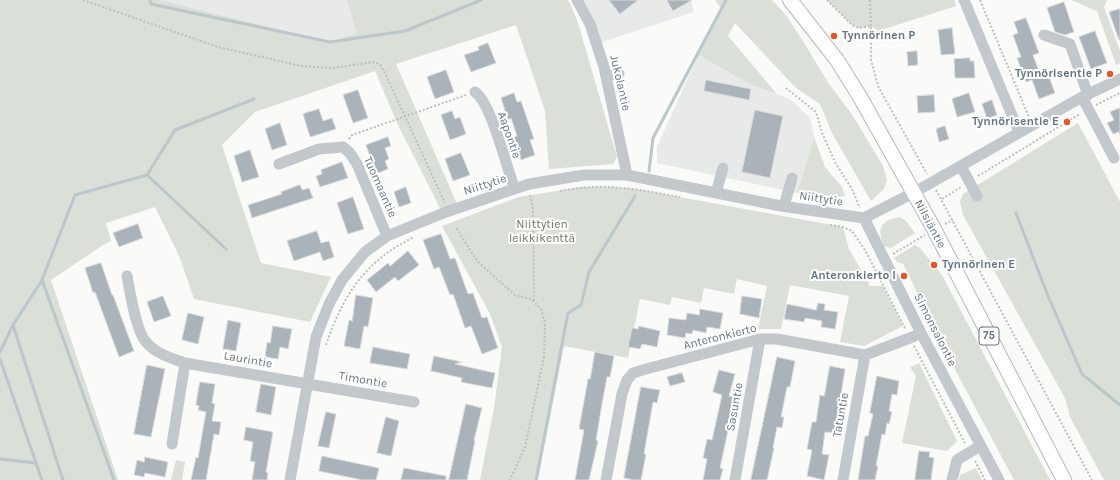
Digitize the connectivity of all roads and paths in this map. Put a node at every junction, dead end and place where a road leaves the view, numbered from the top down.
1 (83, 0) edge
2 (577, 0) edge
3 (790, 0) edge
4 (827, 0) edge
5 (870, 0) edge
6 (964, 0) edge
7 (980, 0) edge
8 (871, 26) junction
9 (1044, 34) dead end
10 (620, 74) dead end
11 (606, 76) junction
12 (1120, 79) edge
13 (786, 88) dead end
14 (475, 92) joint
15 (1120, 93) edge
16 (1085, 96) junction
17 (1088, 109) junction
18 (405, 116) junction
19 (1032, 125) junction
20 (1019, 132) junction
21 (343, 146) junction
22 (1114, 158) dead end
23 (279, 164) dead end
24 (961, 166) junction
25 (723, 168) dead end
26 (627, 175) junction
27 (792, 178) dead end
28 (932, 182) junction
29 (969, 182) junction
30 (515, 189) junction
31 (559, 191) dead end
32 (716, 192) junction
33 (913, 193) junction
34 (525, 196) dead end
35 (977, 196) dead end
36 (686, 198) dead end
37 (942, 199) junction
38 (445, 203) dead end
39 (784, 206) junction
40 (864, 218) junction
41 (953, 220) junction
42 (829, 224) dead end
43 (457, 228) dead end
44 (934, 229) junction
45 (418, 235) dead end
46 (388, 236) junction
47 (884, 259) junction
48 (873, 266) junction
49 (127, 276) dead end
50 (534, 302) junction
51 (921, 333) junction
52 (910, 338) junction
53 (760, 339) junction
54 (325, 351) dead end
55 (865, 355) junction
56 (185, 363) junction
57 (307, 384) junction
58 (414, 402) dead end
59 (172, 444) dead end
60 (980, 446) junction
61 (970, 452) junction
62 (290, 480) edge
63 (510, 480) edge
64 (606, 480) edge
65 (735, 480) edge
66 (843, 480) edge
67 (952, 480) edge
68 (985, 480) edge
69 (999, 480) edge
70 (1064, 480) edge
71 (1092, 480) edge

1 - 18 path
2 - 11 street, Jukolantie
3 - 33 main road, Nilsiäntie / 75
4 - 8 path
5 - 8 path
6 - 20 street
7 - 19 path
8 - 28 path
9 - 16 street
10 - 11 street
11 - 26 street, Jukolantie
12 - 16 street
13 - 40 path
14 - 18 path
14 - 30 street, Aapontie
15 - 17 path
16 - 17 street
16 - 19 street
17 - 22 street
17 - 29 path
18 - 21 path
18 - 38 path
19 - 20 street
20 - 24 street
21 - 23 street
21 - 46 street, Tuomaantie
24 - 28 street
24 - 29 street
25 - 32 street
26 - 30 street, Niittytie
26 - 32 street, Niittytie
27 - 39 street
28 - 33 street
28 - 37 path
29 - 35 street
29 - 37 path
30 - 46 street, Niittytie
31 - 36 path
32 - 39 street, Niittytie
33 - 40 street
33 - 44 main road, Nilsiäntie / 75
34 - 50 path
37 - 41 path
39 - 40 street, Niittytie
40 - 47 street, Simonsalontie
41 - 44 path
41 - 71 path
42 - 48 path
43 - 50 path
44 - 47 path
44 - 70 main road, Nilsiäntie / 75
45 - 54 path
46 - 57 street, Niittytie
47 - 48 path
47 - 51 street, Simonsalontie
48 - 52 path
49 - 56 street, Laurintie
50 - 63 path
51 - 52 street
51 - 60 street, Simonsalontie
52 - 55 street
52 - 61 path
53 - 55 street, Anteronkierto
53 - 64 street, Anteronkierto
53 - 65 street, Sasuntie
55 - 66 street, Tatuntie
56 - 57 street, Laurintie
56 - 59 street
57 - 58 street, Timontie
57 - 62 street, Niittytie
60 - 61 street
60 - 69 street, Simonsalontie
61 - 67 street
61 - 68 path

